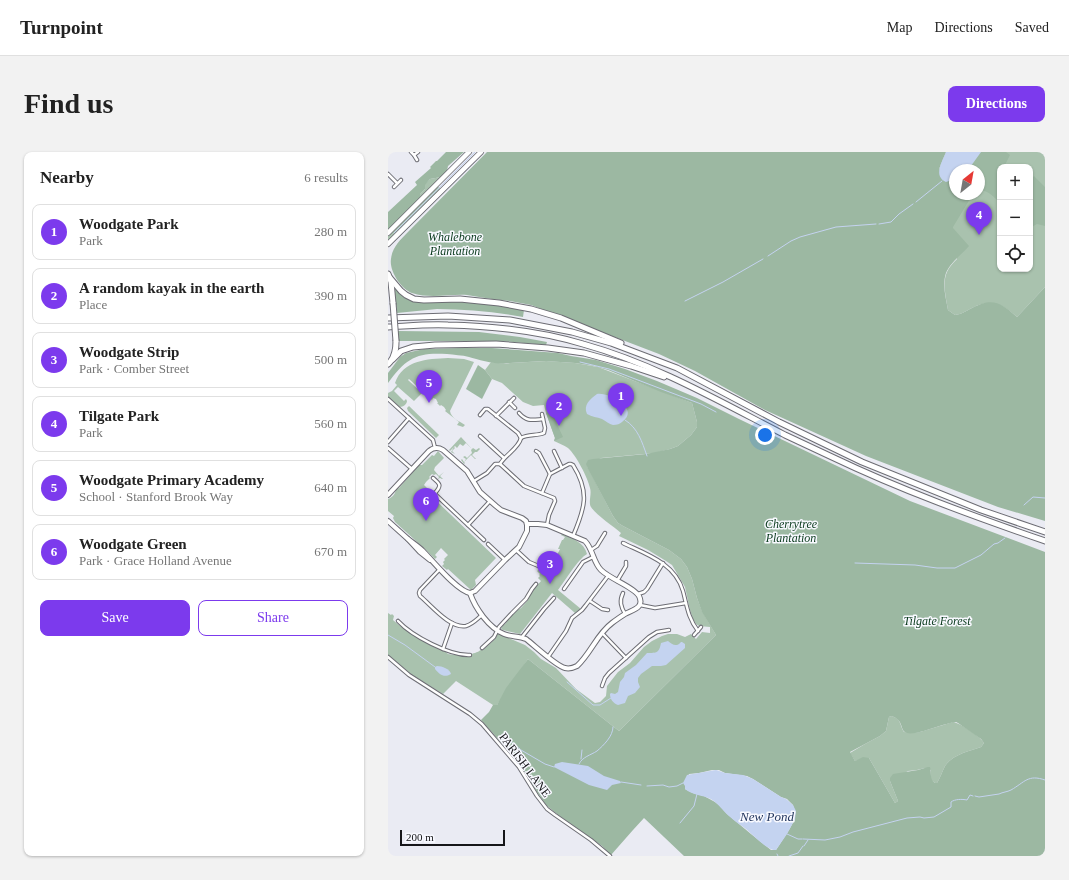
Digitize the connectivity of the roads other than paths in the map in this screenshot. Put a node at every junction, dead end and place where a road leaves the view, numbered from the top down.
1 (411, 152) edge
2 (418, 152) edge
3 (469, 152) edge
4 (481, 152) edge
5 (414, 156) junction
6 (417, 160) dead end
7 (388, 174) edge
8 (401, 180) dead end
9 (397, 183) junction
10 (394, 187) dead end
11 (388, 233) edge
12 (388, 244) edge
13 (389, 275) edge
14 (388, 318) edge
15 (388, 327) edge
16 (390, 363) edge
17 (672, 366) junction
18 (693, 387) junction
19 (514, 398) dead end
20 (388, 399) edge
21 (509, 402) junction
22 (515, 408) dead end
23 (519, 413) dead end
24 (542, 414) dead end
25 (480, 415) dead end
26 (496, 416) junction
27 (409, 418) junction
28 (543, 419) junction
29 (480, 436) dead end
30 (521, 438) junction
31 (388, 442) edge
32 (388, 448) edge
33 (435, 448) junction
34 (536, 451) dead end
35 (554, 451) dead end
36 (504, 458) junction
37 (500, 464) junction
38 (562, 468) junction
39 (412, 469) junction
40 (550, 474) junction
41 (433, 478) dead end
42 (474, 481) junction
43 (542, 493) junction
44 (388, 495) edge
45 (490, 501) junction
46 (388, 521) edge
47 (527, 524) junction
48 (468, 525) junction
49 (547, 525) junction
50 (1045, 532) edge
51 (605, 533) dead end
52 (573, 536) junction
53 (484, 540) dead end
54 (1045, 541) edge
55 (623, 543) dead end
56 (488, 544) dead end
57 (516, 550) junction
58 (590, 550) junction
59 (593, 557) junction
60 (505, 560) junction
61 (626, 562) dead end
62 (663, 563) junction
63 (440, 569) junction
64 (548, 570) dead end
65 (608, 576) junction
66 (617, 581) junction
67 (536, 584) dead end
68 (564, 589) dead end
69 (470, 593) junction
70 (623, 593) dead end
71 (638, 594) junction
72 (554, 598) dead end
73 (590, 601) junction
74 (686, 603) junction
75 (640, 605) junction
76 (608, 610) dead end
77 (625, 614) junction
78 (482, 616) junction
79 (398, 621) dead end
80 (452, 623) junction
81 (702, 628) dead end
82 (497, 630) junction
83 (669, 630) dead end
84 (698, 631) junction
85 (603, 632) junction
86 (694, 636) dead end
87 (522, 637) junction
88 (482, 648) dead end
89 (443, 649) junction
90 (470, 654) dead end
91 (548, 656) junction
92 (388, 657) edge
93 (626, 658) junction
94 (602, 686) dead end
95 (610, 856) edge

1 - 5 street
2 - 5 street
3 - 11 main road
4 - 12 main road
5 - 6 street
7 - 9 street
8 - 9 street
9 - 10 street
13 - 16 highway, bridge
13 - 17 highway
14 - 17 highway
15 - 18 highway
16 - 18 highway
17 - 50 highway
18 - 54 highway
19 - 21 street
20 - 27 street
21 - 22 street
21 - 26 street
23 - 28 street
24 - 28 street
25 - 26 street
26 - 30 street
27 - 31 street
27 - 33 street
28 - 30 street
29 - 36 street
30 - 36 street
32 - 39 street
33 - 39 street
33 - 42 street
34 - 40 street
35 - 38 street
36 - 37 street
37 - 42 street
37 - 43 street
38 - 40 street
38 - 52 street
39 - 44 street
40 - 43 street
41 - 48 street
42 - 45 street
43 - 49 street
45 - 47 street
45 - 48 street
46 - 63 street
47 - 49 street
47 - 57 street
48 - 53 street
49 - 52 street
51 - 58 street
52 - 58 street
55 - 62 street
56 - 60 street
57 - 60 street
57 - 64 street
58 - 59 street
59 - 65 street
59 - 68 street
60 - 69 street
61 - 66 street
62 - 71 street
62 - 74 street
63 - 69 street
63 - 80 street
65 - 66 street
65 - 73 street
66 - 71 street
67 - 82 street
69 - 78 street
70 - 77 street
71 - 75 street
72 - 87 street
73 - 76 street
73 - 91 street
74 - 75 street
74 - 84 street
75 - 77 street
77 - 85 street
78 - 80 street
78 - 82 street
79 - 89 street
80 - 89 street
81 - 84 street
82 - 87 street
82 - 88 street
83 - 93 street
84 - 86 street
85 - 91 street
85 - 93 street
87 - 91 street
89 - 90 street
92 - 95 street, PARISH LANE
93 - 94 street

